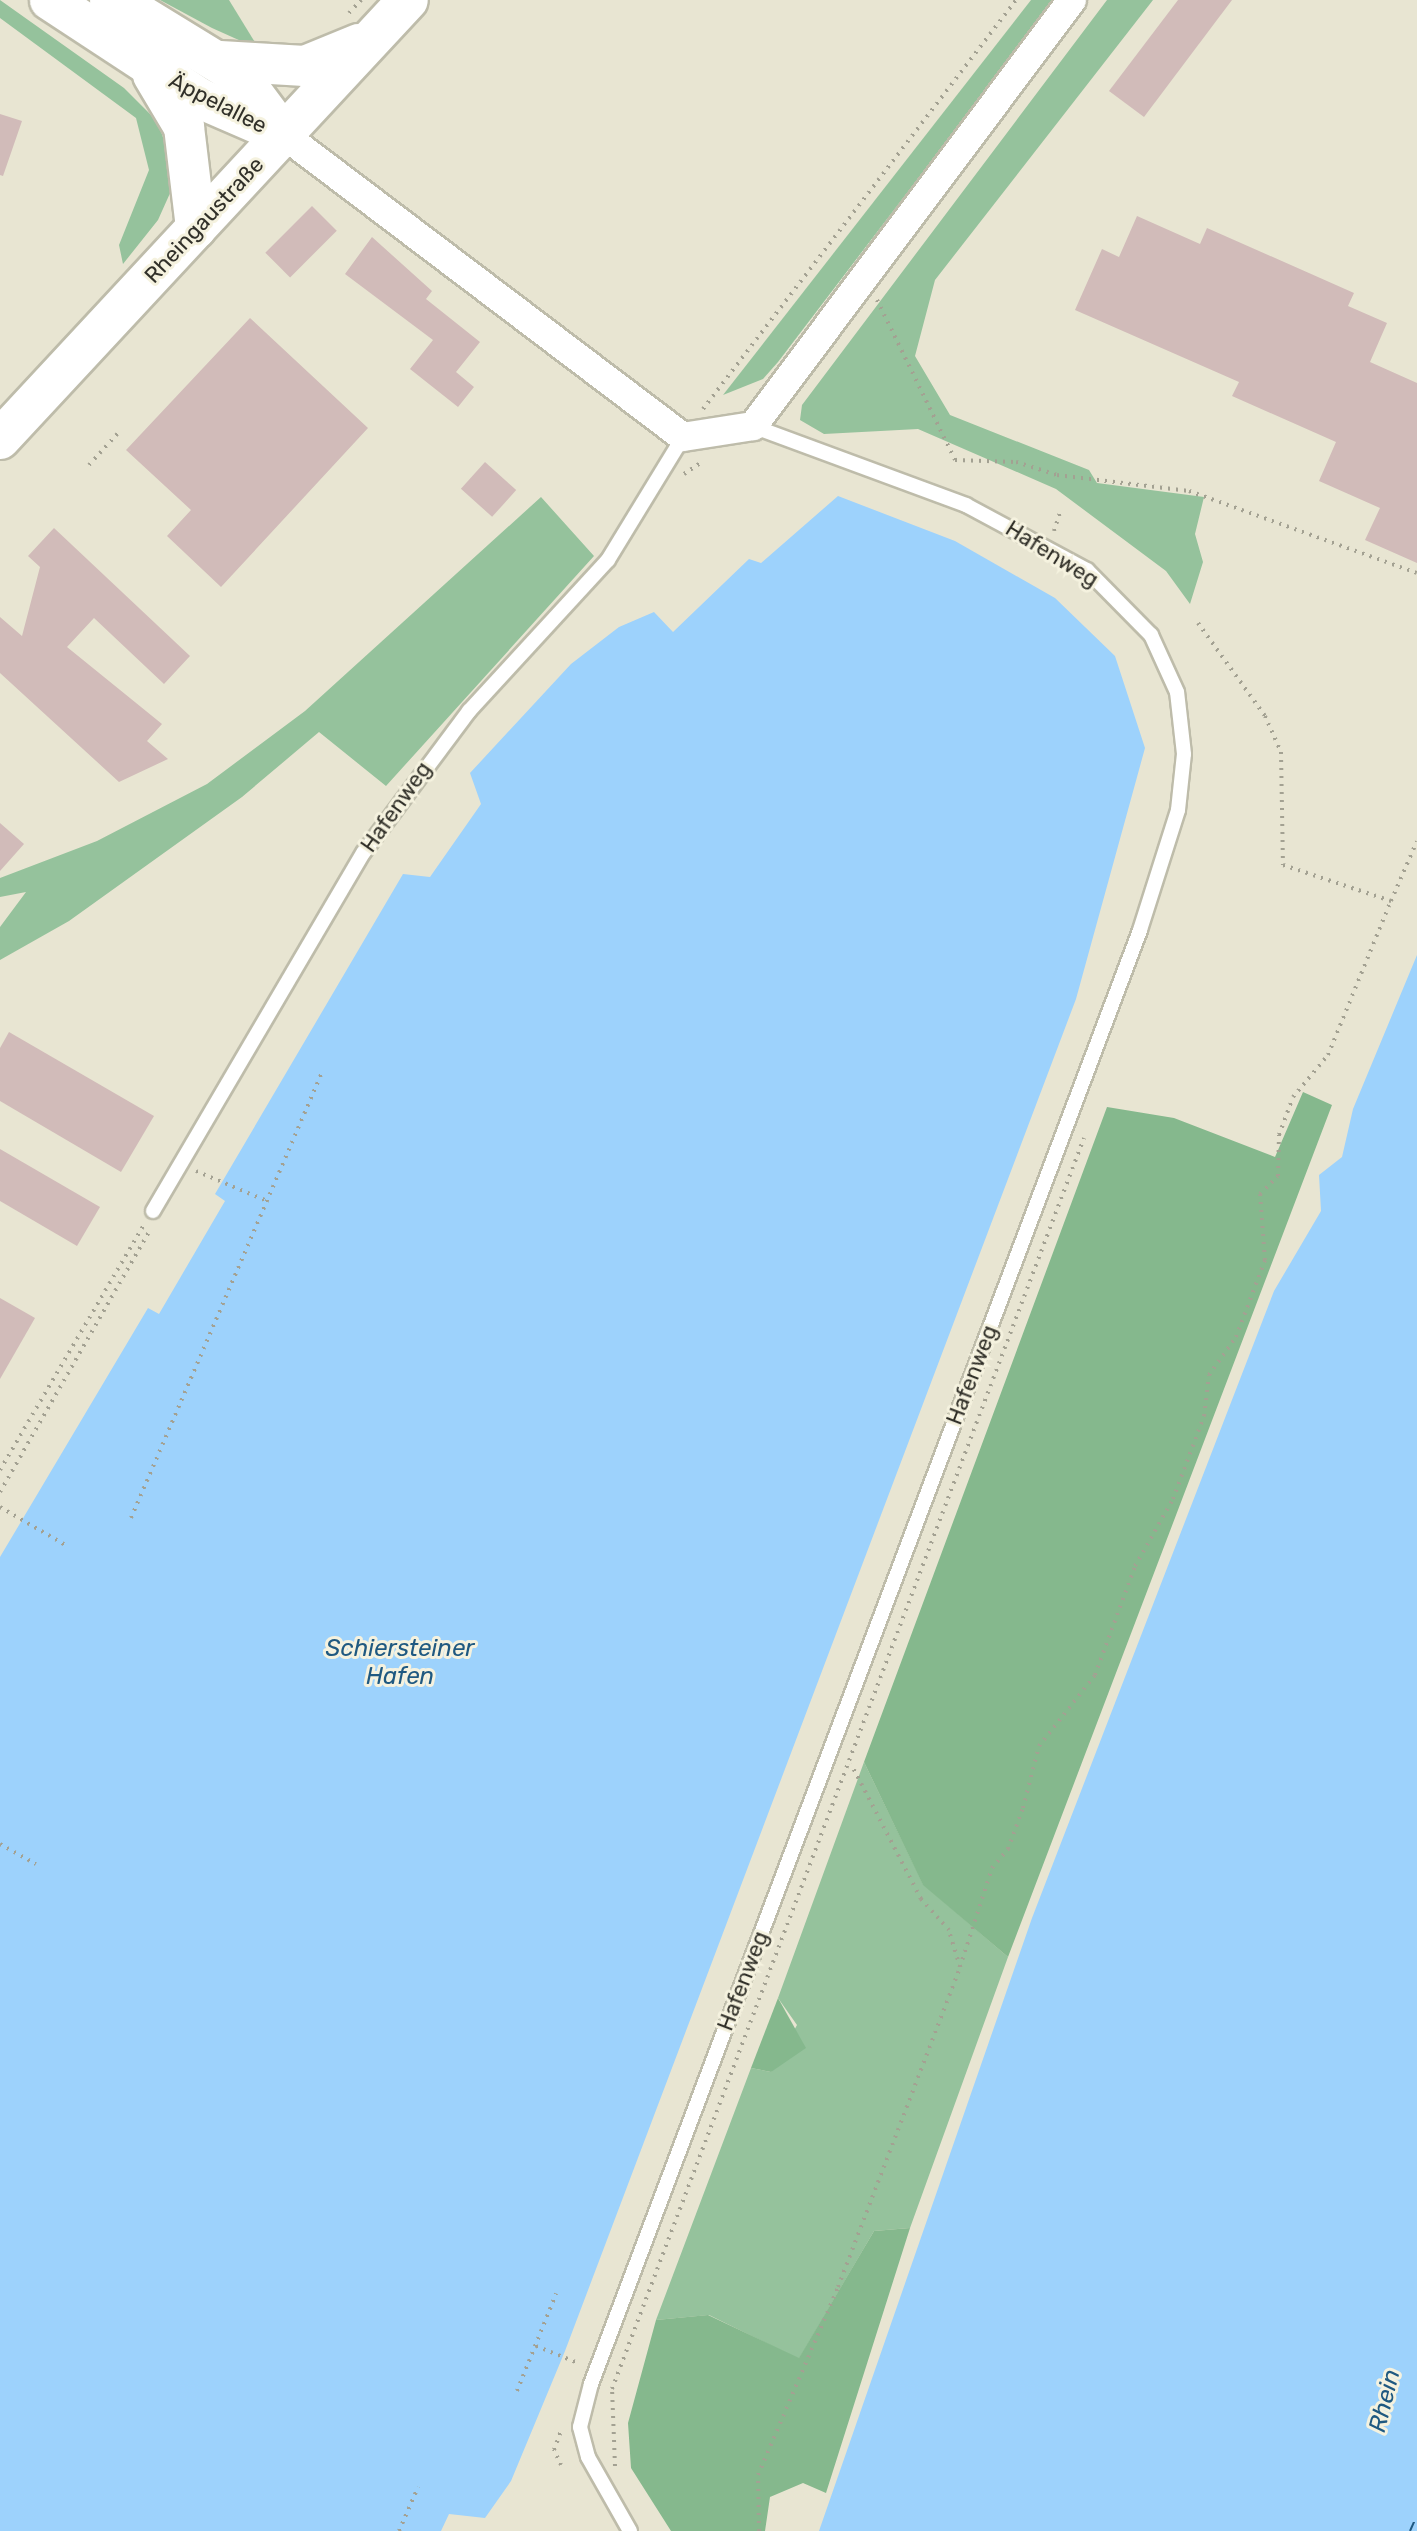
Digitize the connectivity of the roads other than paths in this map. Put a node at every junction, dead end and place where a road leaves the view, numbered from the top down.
1 (50, 0) edge
2 (408, 0) edge
3 (1072, 0) edge
4 (116, 1) edge
5 (377, 35) junction
6 (220, 61) junction
7 (143, 63) junction
8 (284, 135) junction
9 (196, 228) junction
10 (753, 426) junction
11 (683, 437) junction
12 (0, 439) edge
13 (153, 1211) road end
14 (615, 2512) junction
15 (614, 2531) edge
16 (630, 2531) edge

1 - 7 main road, Äppelallee
2 - 5 main road, Rheingaustraße
3 - 10 street
4 - 6 main road, Äppelallee
5 - 6 main road
5 - 8 main road, Rheingaustraße
6 - 8 main road, Äppelallee
7 - 8 main road, Äppelallee
7 - 9 main road
8 - 9 main road, Rheingaustraße
8 - 11 street
9 - 12 main road, Rheingaustraße
10 - 11 street, Hafenweg
10 - 14 lane, Hafenweg
11 - 13 lane, Hafenweg
14 - 15 lane
14 - 16 lane, Hafenweg

